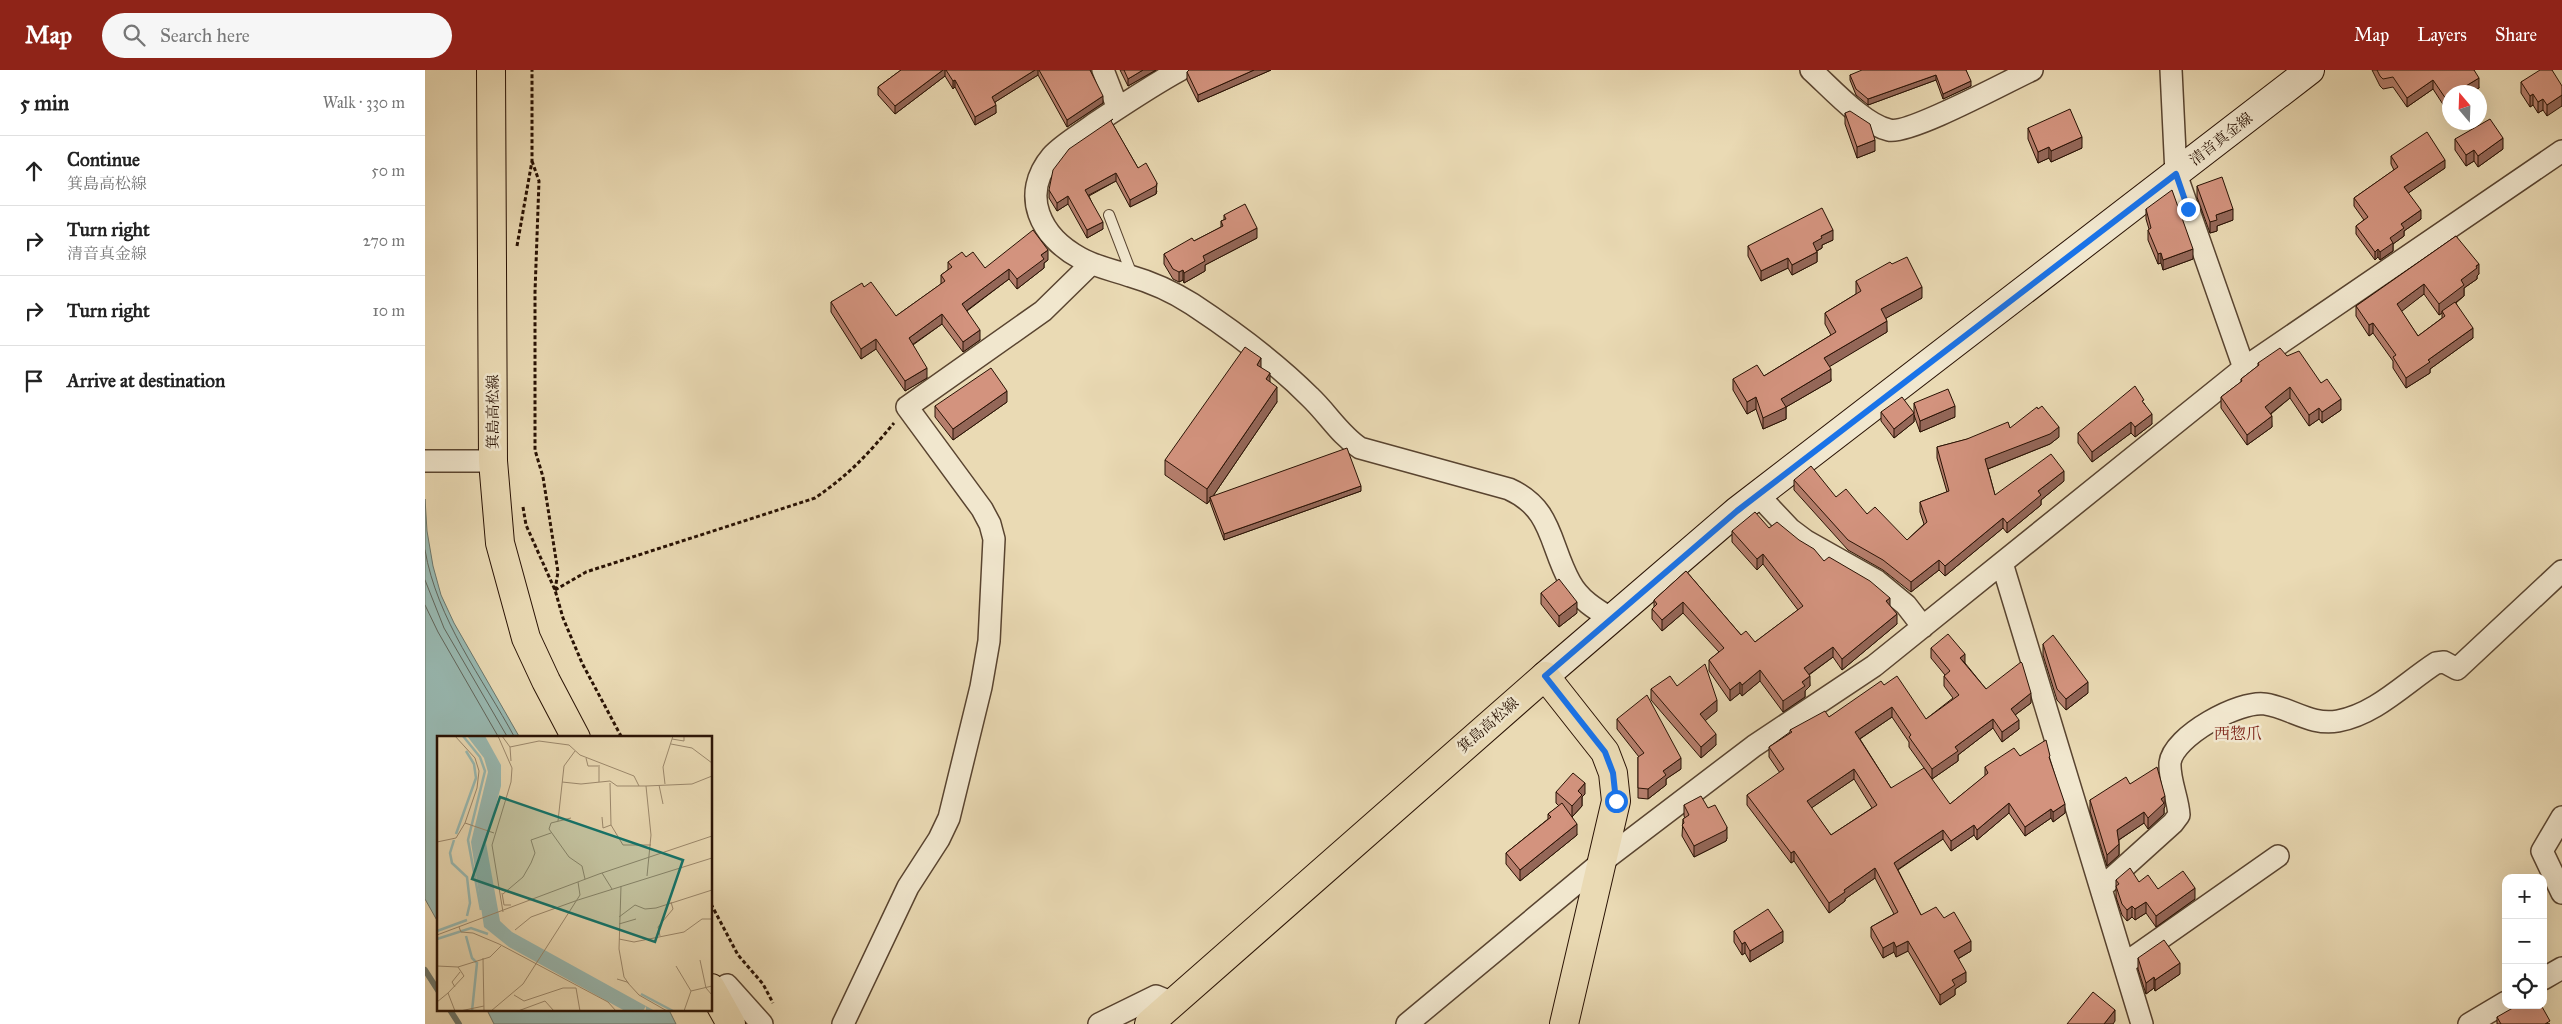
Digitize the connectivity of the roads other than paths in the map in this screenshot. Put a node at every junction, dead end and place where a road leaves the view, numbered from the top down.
1 (491, 70) edge
2 (1103, 70) edge
3 (1180, 70) edge
4 (1811, 70) edge
5 (2032, 70) edge
6 (2171, 70) edge
7 (2310, 70) edge
8 (1117, 106) junction
9 (2562, 151) edge
10 (2176, 174) junction
11 (1109, 215) dead end
12 (1091, 264) junction
13 (1132, 276) junction
14 (2244, 368) junction
15 (483, 461) junction
16 (425, 462) edge
17 (1758, 496) junction
18 (2002, 563) junction
19 (2562, 571) edge
20 (1612, 619) junction
21 (1923, 627) junction
22 (1545, 676) junction
23 (575, 736) edge
24 (2562, 817) edge
25 (2277, 856) dead end
26 (1603, 861) junction
27 (2101, 888) junction
28 (2562, 893) edge
29 (2124, 964) junction
30 (2562, 968) edge
31 (2547, 977) edge
32 (713, 990) edge
33 (1173, 1003) junction
34 (2502, 1004) edge
35 (768, 1016) edge
36 (731, 1024) edge
37 (843, 1024) edge
38 (1099, 1024) edge
39 (1149, 1024) edge
40 (1407, 1024) edge
41 (1564, 1024) edge
42 (2142, 1024) edge
43 (2469, 1024) edge

1 - 15 main road, 箕島高松線
2 - 8 street
3 - 8 street
4 - 5 street
6 - 10 street
7 - 10 main road, 清音真金線
8 - 12 street
9 - 14 street
10 - 14 street
10 - 17 main road, 清音真金線
11 - 13 lane
12 - 13 street
12 - 37 street
13 - 20 street
14 - 18 street
15 - 16 street
15 - 23 main road, 箕島高松線
17 - 20 main road, 清音真金線
17 - 21 street
18 - 21 street
18 - 27 street
19 - 27 street
20 - 22 main road, 清音真金線
21 - 26 street
22 - 26 main road
22 - 33 main road, 箕島高松線
24 - 28 street
25 - 29 street
26 - 40 street
26 - 41 main road
27 - 29 street
29 - 42 street
30 - 31 street
32 - 35 street
32 - 36 main road
33 - 38 street
33 - 39 main road, 箕島高松線
34 - 43 street

